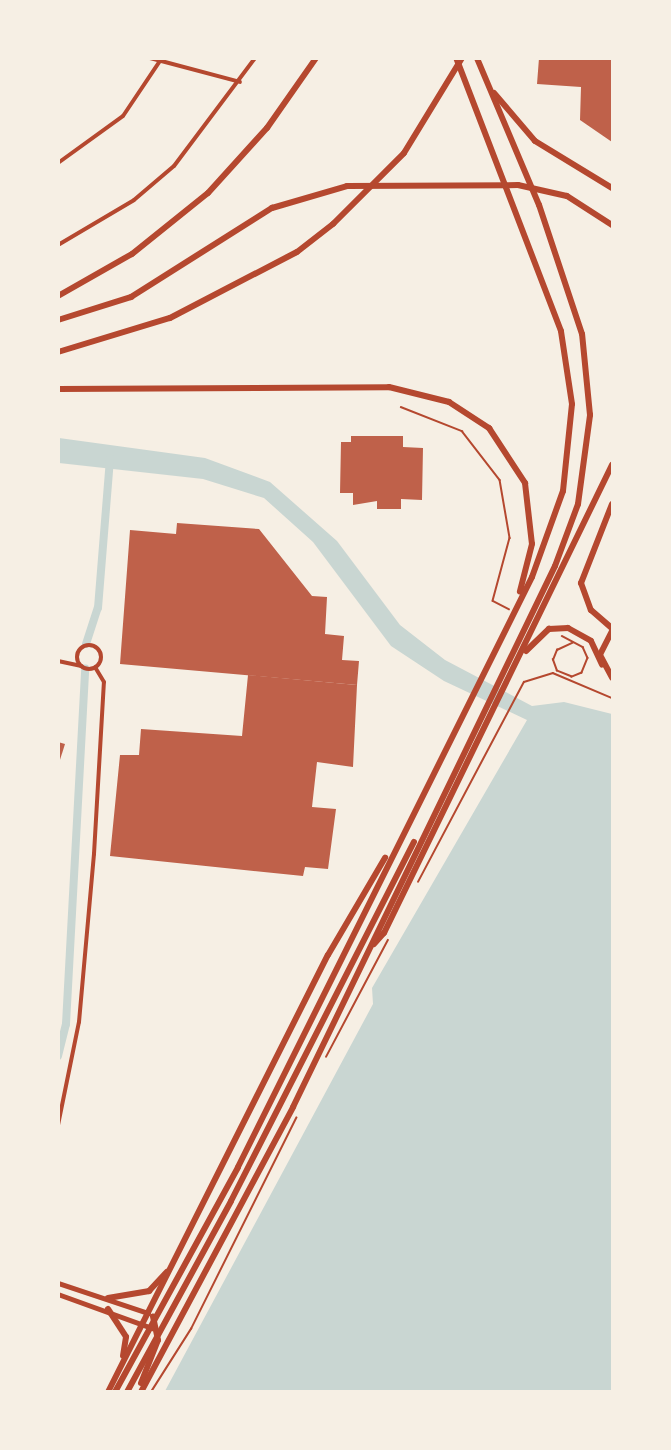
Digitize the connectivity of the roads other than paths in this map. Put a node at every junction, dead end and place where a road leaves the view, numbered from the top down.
1 (150, 58) edge
2 (255, 58) edge
3 (316, 58) edge
4 (456, 58) edge
5 (462, 58) edge
6 (477, 58) edge
7 (160, 61) junction
8 (240, 82) junction
9 (488, 85) junction
10 (58, 163) edge
11 (612, 188) edge
12 (612, 225) edge
13 (58, 245) edge
14 (58, 297) edge
15 (58, 320) edge
16 (58, 352) edge
17 (58, 389) edge
18 (612, 465) edge
19 (612, 504) edge
20 (519, 596) junction
21 (612, 629) edge
22 (520, 657) junction
23 (58, 661) edge
24 (602, 665) junction
25 (81, 666) junction
26 (95, 667) junction
27 (612, 678) edge
28 (433, 809) junction
29 (398, 840) junction
30 (369, 949) junction
31 (58, 1125) edge
32 (185, 1247) junction
33 (58, 1283) edge
34 (58, 1294) edge
35 (108, 1298) junction
36 (108, 1308) junction
37 (148, 1313) junction
38 (142, 1323) junction
39 (158, 1331) junction
40 (170, 1337) junction
41 (115, 1379) junction
42 (108, 1392) edge
43 (115, 1392) edge
44 (127, 1392) edge
45 (139, 1392) edge

1 - 7 street
2 - 8 street
3 - 14 main road
4 - 20 main road
5 - 16 main road
6 - 9 main road
7 - 8 street
7 - 10 street
8 - 13 street
9 - 11 main road
9 - 28 main road
12 - 15 main road
17 - 20 main road
18 - 22 main road
19 - 21 main road
20 - 29 main road
21 - 24 main road
22 - 24 main road
22 - 30 main road
23 - 25 street
24 - 27 main road
25 - 26 street
25 - 26 street
26 - 31 street
28 - 30 main road
28 - 44 main road
29 - 32 main road
29 - 43 main road
30 - 40 main road
32 - 35 main road
32 - 37 main road
33 - 35 street
34 - 36 street
35 - 37 street
36 - 38 street
36 - 41 main road
37 - 38 main road
37 - 39 main road
38 - 39 street
38 - 41 main road
39 - 40 street
39 - 45 main road
40 - 45 main road
41 - 42 main road

